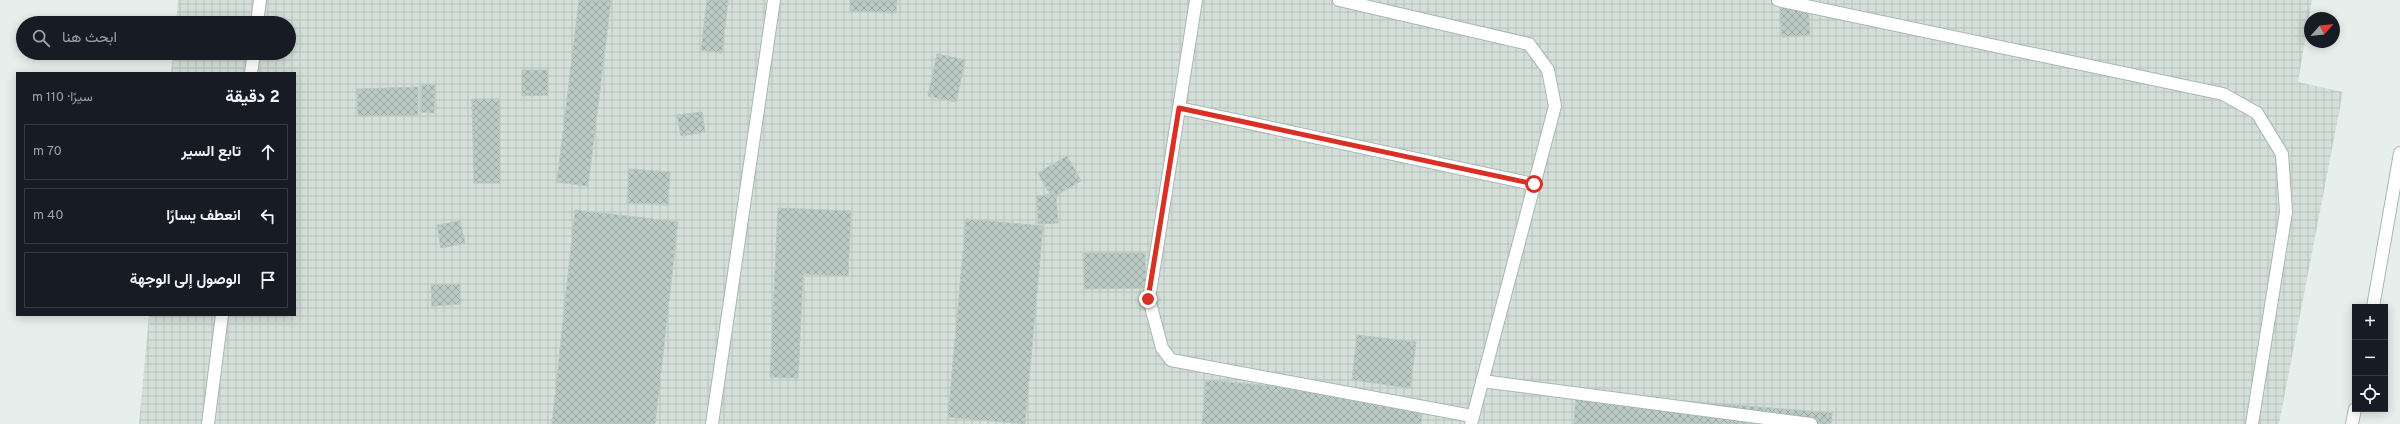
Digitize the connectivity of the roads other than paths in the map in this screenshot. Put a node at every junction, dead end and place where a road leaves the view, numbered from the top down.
1 (260, 0) edge
2 (774, 0) edge
3 (1196, 0) edge
4 (1339, 0) edge
5 (1778, 0) edge
6 (258, 16) edge
7 (253, 60) edge
8 (251, 72) edge
9 (1179, 108) junction
10 (2400, 153) edge
11 (1534, 184) junction
12 (2374, 304) edge
13 (222, 316) edge
14 (1482, 381) junction
15 (2354, 412) edge
16 (1471, 420) edge
17 (208, 424) edge
18 (712, 424) edge
19 (1811, 424) edge
20 (2252, 424) edge
21 (2352, 424) edge

1 - 6 street
2 - 18 street
3 - 9 street
4 - 11 street
5 - 20 street
7 - 8 street
9 - 11 street
9 - 16 street
10 - 12 street
11 - 14 street
13 - 17 street
14 - 16 street
14 - 19 street
15 - 21 street

